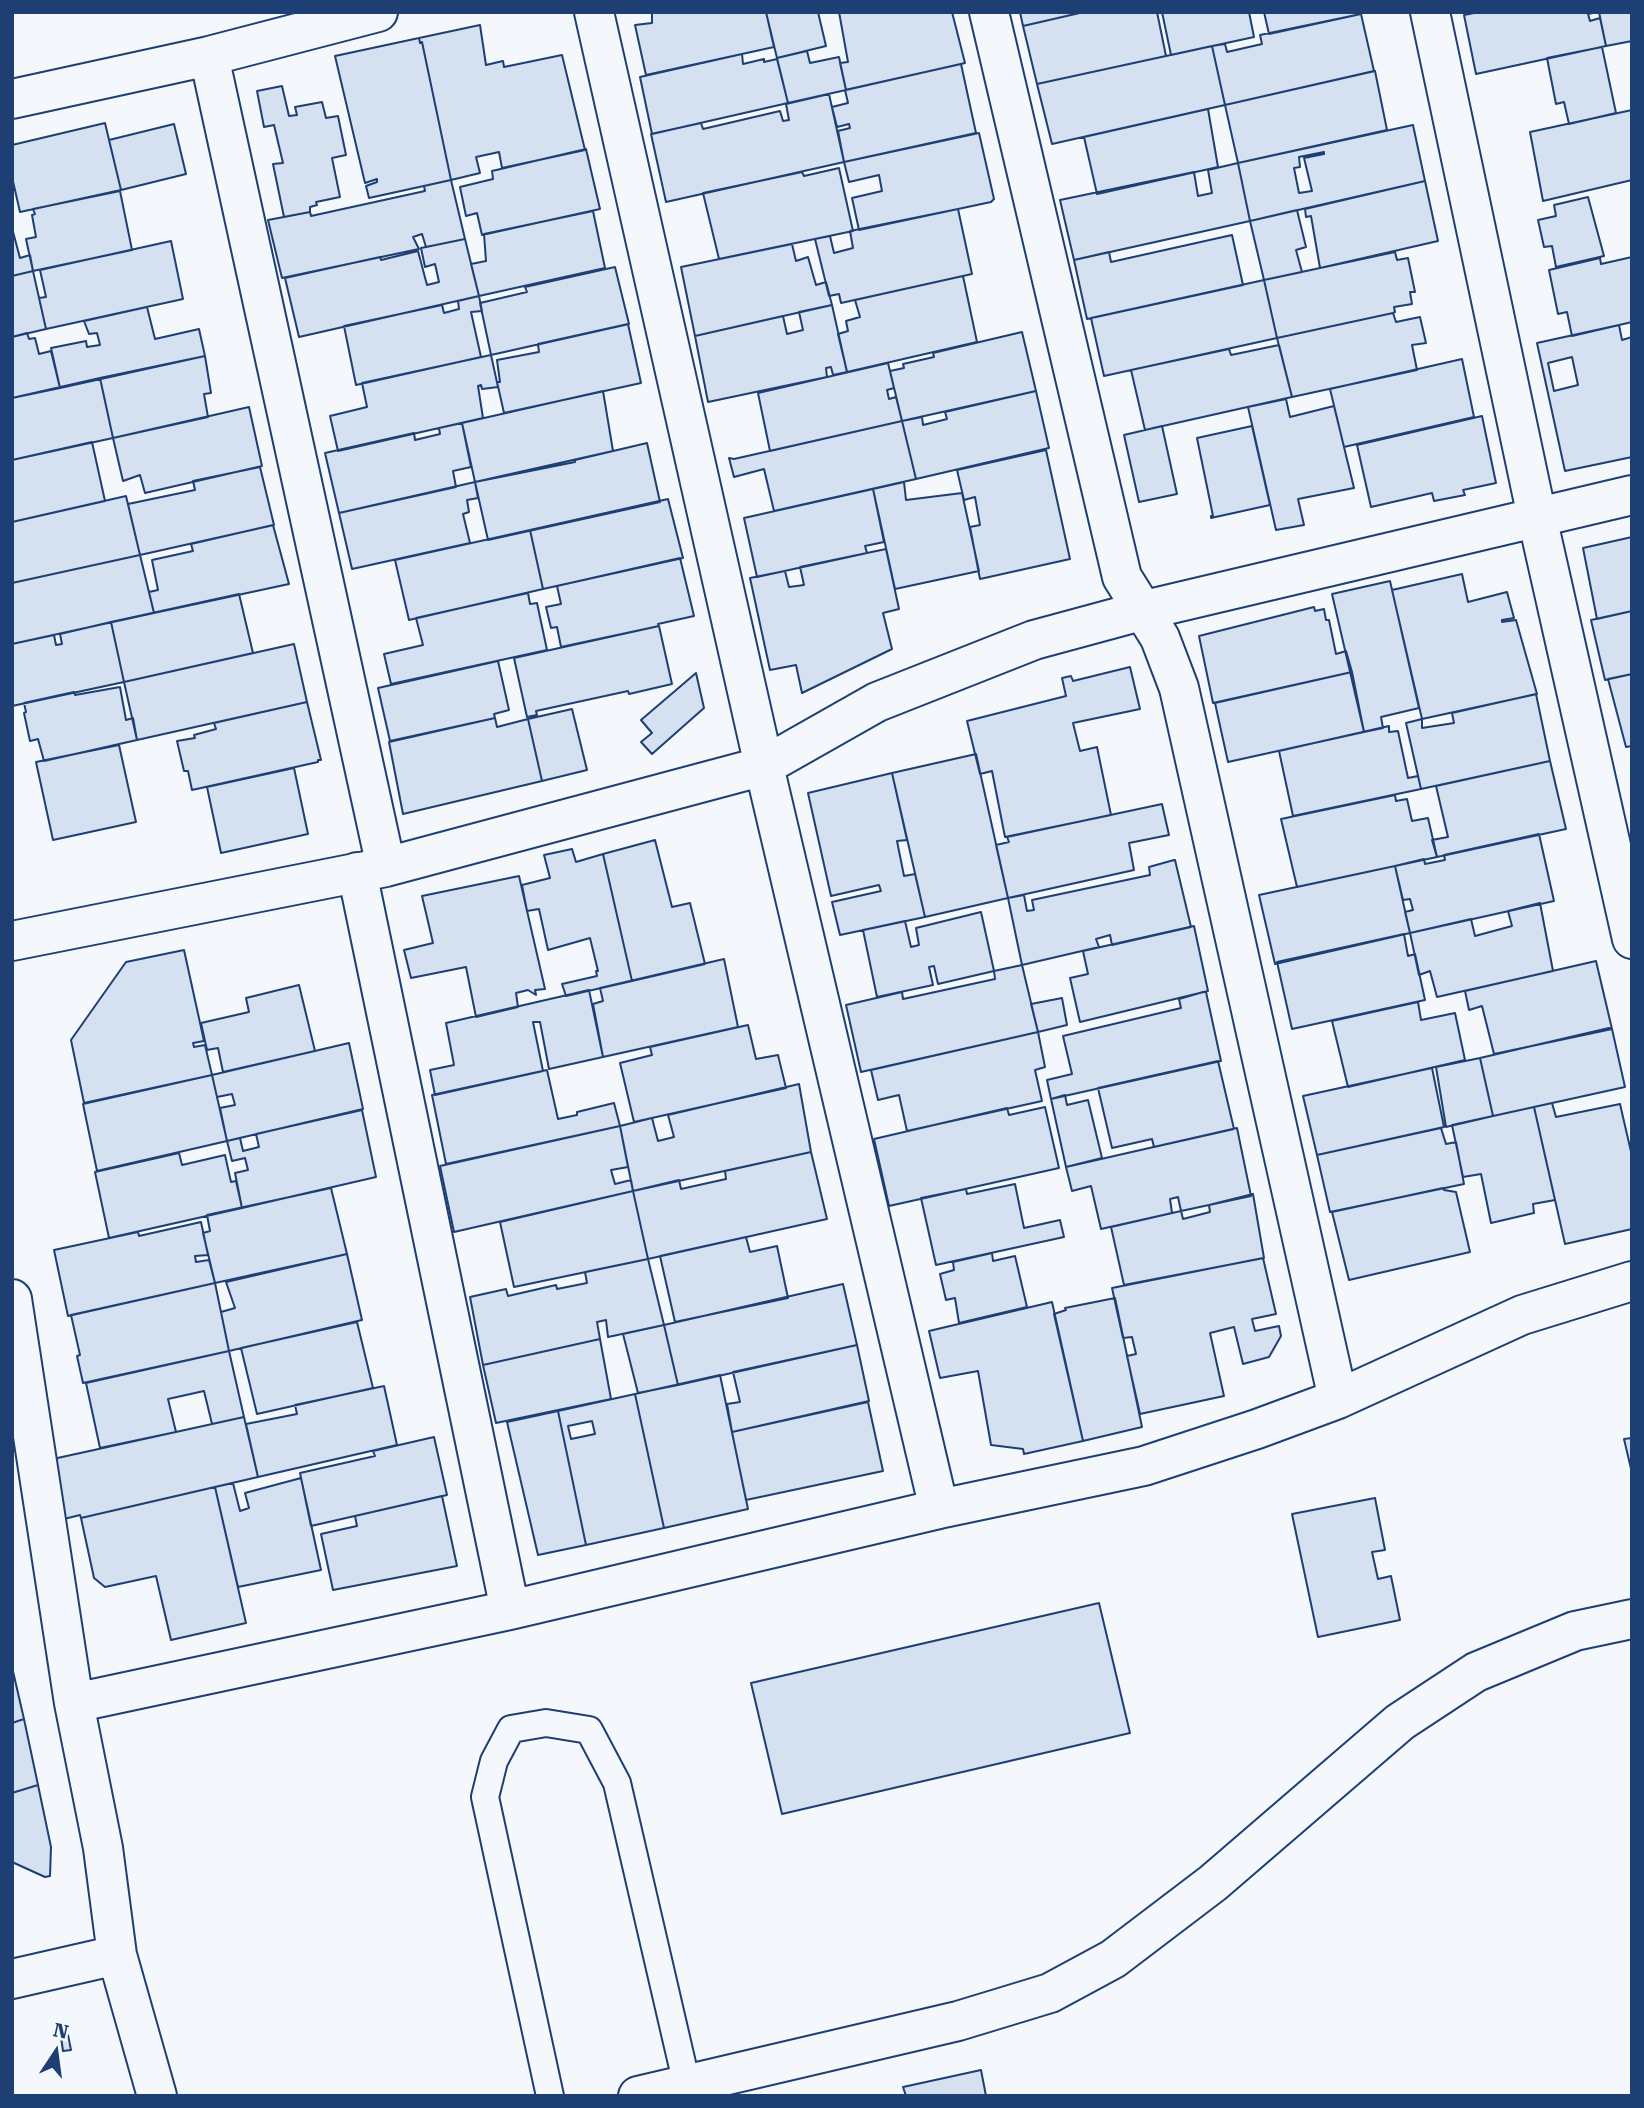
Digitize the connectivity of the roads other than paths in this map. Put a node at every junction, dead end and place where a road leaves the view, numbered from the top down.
1 (378, 12) edge
2 (594, 12) edge
3 (989, 12) edge
4 (1430, 12) edge
5 (209, 56) junction
6 (12, 99) edge
7 (1632, 495) edge
8 (1537, 517) junction
9 (1141, 611) junction
10 (764, 766) junction
11 (372, 869) junction
12 (1632, 939) edge
13 (12, 941) edge
14 (1632, 1281) edge
15 (12, 1299) edge
16 (1338, 1399) junction
17 (939, 1509) junction
18 (510, 1610) junction
19 (1632, 1619) edge
20 (74, 1703) junction
21 (117, 1955) junction
22 (12, 1979) edge
23 (687, 2085) junction
24 (157, 2096) edge
25 (550, 2096) edge
26 (638, 2096) edge

1 - 5 street
2 - 10 street
3 - 9 street
4 - 8 street
5 - 6 street
5 - 11 street
7 - 8 street
8 - 9 street
8 - 12 street
9 - 10 street
9 - 16 street
10 - 11 street
10 - 17 street
11 - 13 street
11 - 18 street
14 - 16 street
15 - 20 street
16 - 17 street
17 - 18 street
18 - 20 street
19 - 23 street
20 - 21 street
21 - 22 street
21 - 24 street
23 - 25 lane
23 - 26 street

